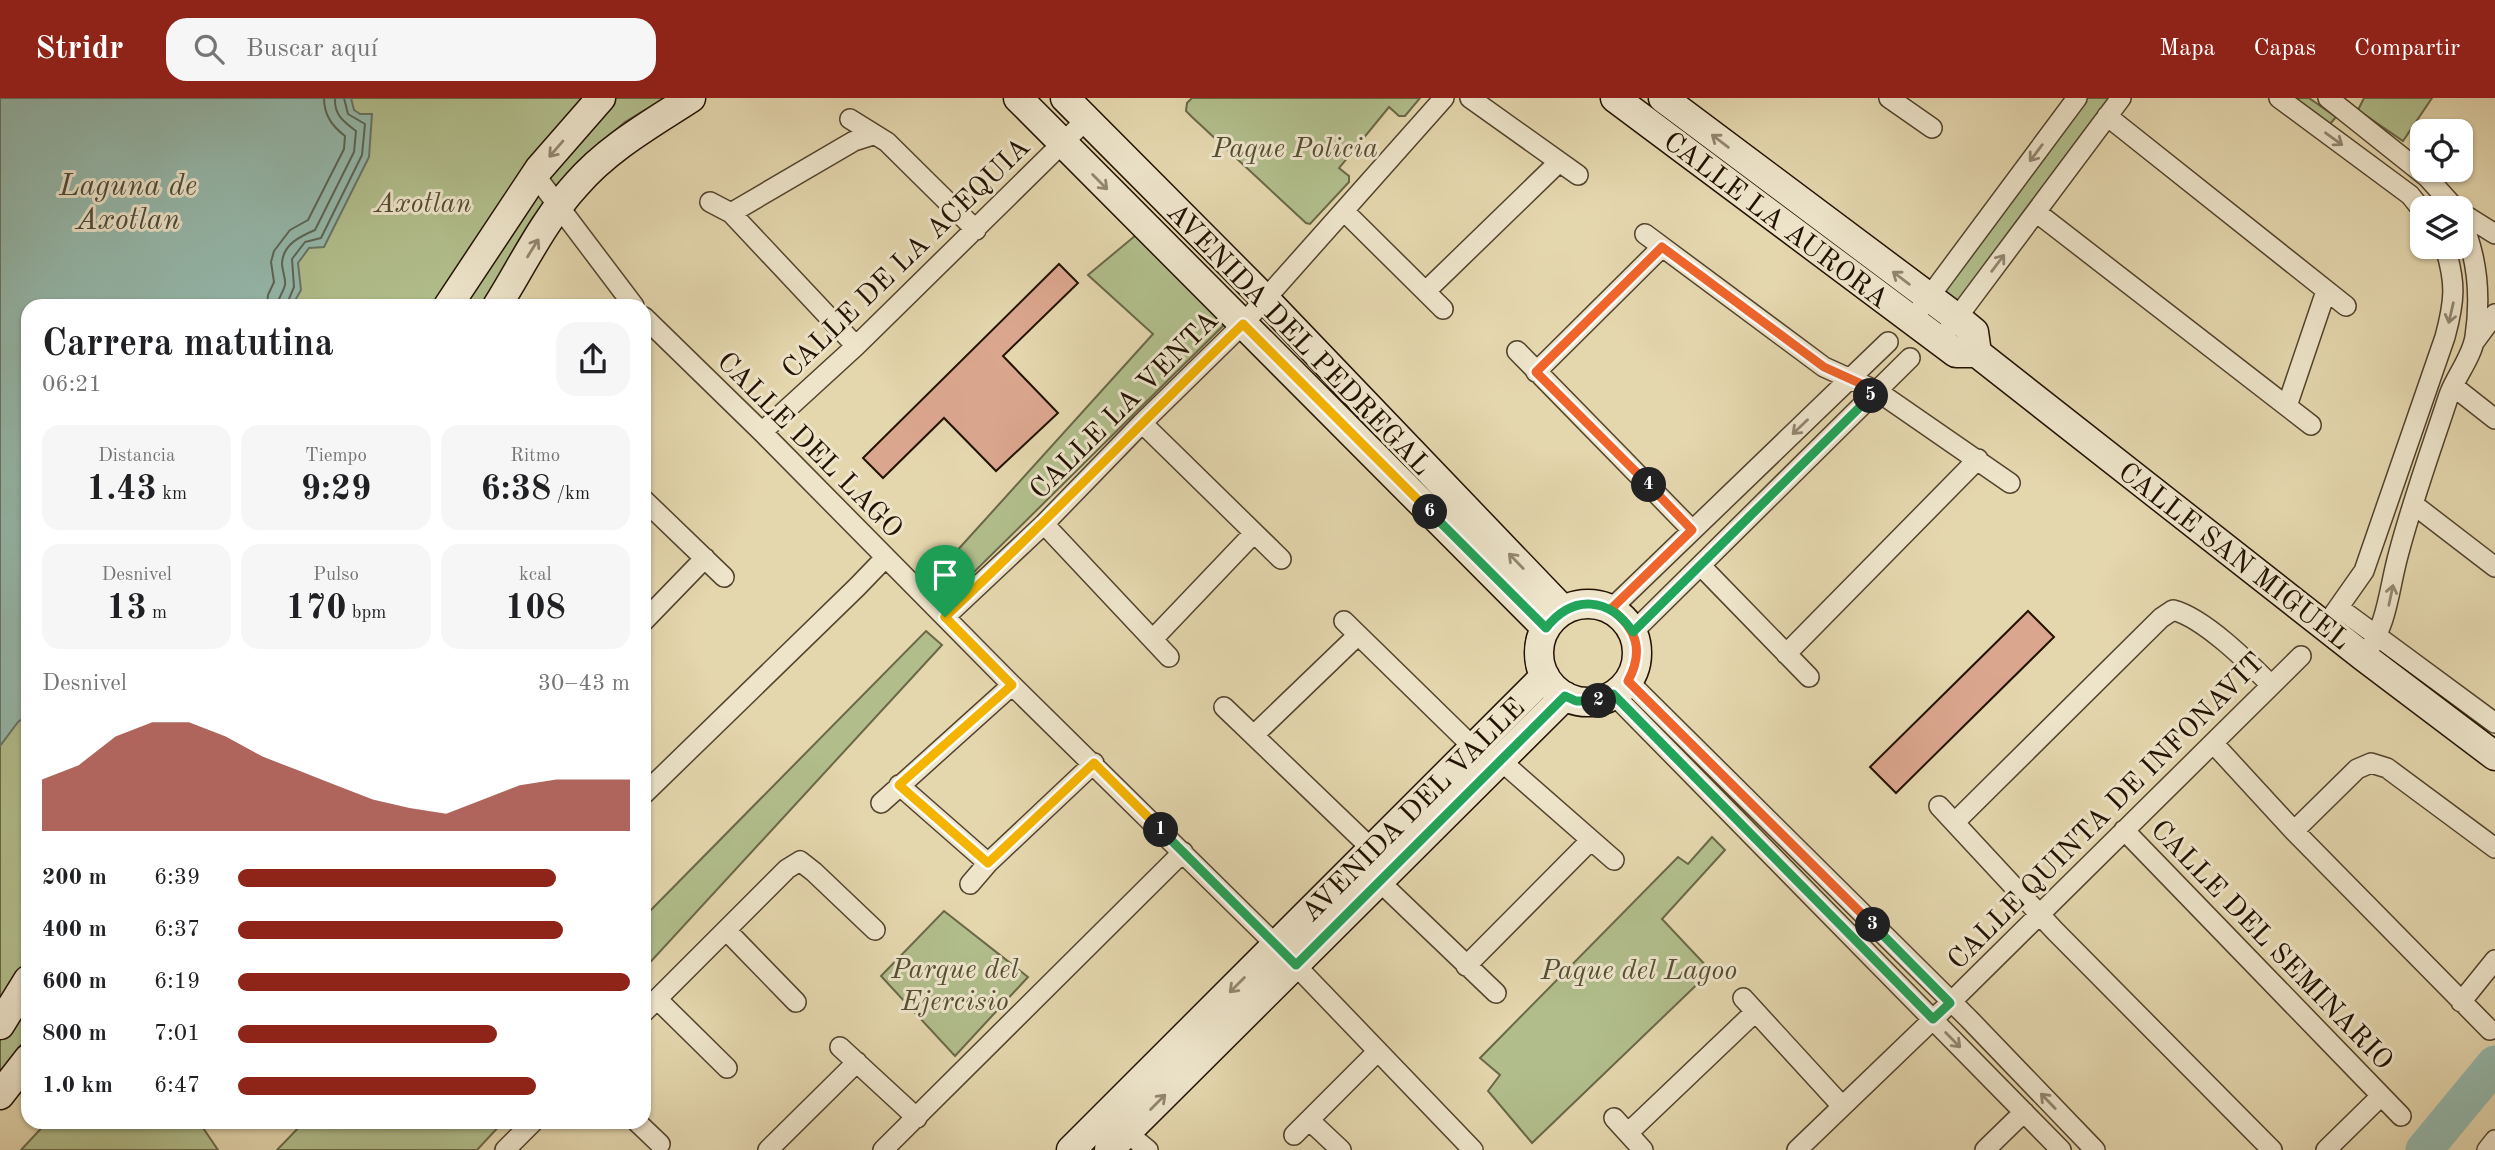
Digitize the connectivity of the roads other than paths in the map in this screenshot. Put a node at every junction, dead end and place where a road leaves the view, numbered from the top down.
1 (601, 98) edge
2 (691, 98) edge
3 (1018, 98) edge
4 (1065, 98) edge
5 (1444, 98) edge
6 (1470, 98) edge
7 (1615, 98) edge
8 (1662, 98) edge
9 (1889, 98) edge
10 (1924, 98) edge
11 (2077, 98) edge
12 (2121, 98) edge
13 (2279, 98) edge
14 (2328, 98) edge
15 (1911, 114) junction
16 (2107, 117) junction
17 (850, 119) dead end
18 (1085, 121) junction
19 (1931, 128) dead end
20 (873, 135) junction
21 (1062, 143) junction
22 (1559, 162) junction
23 (535, 175) junction
24 (1578, 175) dead end
25 (2411, 196) edge
26 (2444, 196) edge
27 (710, 202) dead end
28 (558, 206) junction
29 (1344, 211) junction
30 (2036, 212) junction
31 (731, 213) junction
32 (2473, 220) edge
33 (975, 230) junction
34 (1646, 234) dead end
35 (2495, 234) edge
36 (1662, 247) junction
37 (2473, 253) edge
38 (2449, 259) edge
39 (1426, 291) junction
40 (2326, 291) junction
41 (453, 299) edge
42 (501, 299) edge
43 (629, 299) edge
44 (1265, 299) junction
45 (2346, 306) dead end
46 (1443, 309) dead end
47 (1920, 309) junction
48 (2495, 314) edge
49 (1957, 318) junction
50 (651, 324) edge
51 (1243, 324) junction
52 (1940, 340) junction
53 (2475, 341) junction
54 (1888, 342) dead end
55 (856, 346) junction
56 (1517, 351) dead end
57 (1977, 353) junction
58 (1910, 358) dead end
59 (1536, 372) junction
60 (1850, 380) junction
61 (2452, 386) junction
62 (1877, 391) junction
63 (2287, 407) junction
64 (2495, 419) edge
65 (1142, 423) junction
66 (2311, 425) dead end
67 (762, 432) junction
68 (1978, 459) junction
69 (2010, 483) dead end
70 (2413, 504) junction
71 (651, 507) edge
72 (1044, 524) junction
73 (1692, 530) junction
74 (1254, 533) junction
75 (705, 558) junction
76 (885, 558) junction
77 (1281, 559) dead end
78 (1701, 566) junction
79 (2495, 567) edge
80 (724, 577) dead end
81 (1611, 609) junction
82 (651, 614) edge
83 (945, 617) junction
84 (2332, 617) junction
85 (1555, 619) junction
86 (1633, 632) junction
87 (1153, 639) junction
88 (2371, 647) junction
89 (1786, 653) junction
90 (2301, 656) dead end
91 (1169, 657) dead end
92 (1545, 676) junction
93 (1809, 677) dead end
94 (1012, 685) junction
95 (2271, 685) junction
96 (1621, 688) junction
97 (1565, 696) junction
98 (1224, 708) dead end
99 (2495, 723) edge
100 (1254, 735) junction
101 (2213, 743) junction
102 (1474, 748) junction
103 (2495, 756) edge
104 (1500, 760) junction
105 (1094, 763) junction
106 (899, 785) junction
107 (651, 787) edge
108 (881, 803) dead end
109 (1939, 806) dead end
110 (1955, 822) junction
111 (2124, 830) junction
112 (2294, 831) junction
113 (1591, 840) junction
114 (2495, 848) edge
115 (1373, 850) junction
116 (1183, 852) junction
117 (1614, 860) dead end
118 (988, 863) junction
119 (1380, 882) junction
120 (970, 884) dead end
121 (2040, 914) junction
122 (726, 930) junction
123 (875, 930) dead end
124 (1286, 955) junction
125 (2495, 960) edge
126 (1466, 966) junction
127 (21, 992) edge
128 (1496, 993) dead end
129 (796, 1002) dead end
130 (2461, 1002) junction
131 (1950, 1003) junction
132 (651, 1005) edge
133 (651, 1007) edge
134 (1933, 1019) junction
135 (0, 1025) edge
136 (2490, 1030) dead end
137 (840, 1047) dead end
138 (1378, 1051) junction
139 (857, 1062) junction
140 (21, 1068) edge
141 (727, 1068) dead end
142 (0, 1095) edge
143 (2381, 1096) junction
144 (1842, 1107) junction
145 (2024, 1112) junction
146 (2401, 1116) dead end
147 (917, 1118) junction
148 (1614, 1118) dead end
149 (1309, 1121) junction
150 (527, 1129) edge
151 (644, 1129) edge
152 (1628, 1133) junction
153 (1294, 1135) dead end
154 (1123, 1137) edge
155 (2495, 1140) edge
156 (1452, 1142) edge
157 (660, 1144) dead end
158 (512, 1147) edge
159 (768, 1150) edge
160 (883, 1150) edge
161 (1071, 1150) edge
162 (1341, 1150) edge
163 (1473, 1150) edge
164 (1643, 1150) edge
165 (1797, 1150) edge
166 (1985, 1150) edge
167 (2062, 1150) edge
168 (2095, 1150) edge
169 (2272, 1150) edge
170 (2326, 1150) edge
171 (2487, 1150) edge

1 -> 23 street
2 - 28 street
3 - 21 street, AVENIDA DEL PEDREGAL
4 - 18 street, AVENIDA DEL PEDREGAL
5 - 29 street, CALLE LA VENTA
6 - 22 street
7 - 47 street, CALLE LA AURORA
47 -> 8 street, CALLE LA AURORA
9 - 15 street
10 - 15 street
11 -> 47 street
12 - 16 street
13 -> 25 street
14 - 26 street
15 - 19 street
16 - 30 street
16 - 40 street
17 - 20 street
18 - 21 street, CALLE DE LA ACEQUIA
18 - 44 street, AVENIDA DEL PEDREGAL
20 - 31 street
20 - 33 street
21 - 33 street, CALLE DE LA ACEQUIA
21 -> 51 street, AVENIDA DEL PEDREGAL
22 - 24 street
22 - 39 street
23 - 28 street
23 - 41 street
27 - 31 street
42 -> 28 street
28 - 43 street
29 - 39 street
29 - 44 street, CALLE LA VENTA
49 -> 30 street
30 - 63 street
31 - 55 street
32 - 35 street
33 - 55 street, CALLE DE LA ACEQUIA
34 - 36 street
36 - 59 street
36 - 60 street
37 - 53 street
38 -> 84 street
39 - 46 street
40 - 45 street
40 - 63 street
44 - 51 street, CALLE LA VENTA
85 -> 44 street, AVENIDA DEL PEDREGAL
47 - 49 street, CALLE LA AURORA
47 - 52 street, CALLE LA AURORA
48 - 53 street
49 - 52 street
49 - 57 street, CALLE SAN MIGUEL
50 - 67 street, CALLE DEL LAGO
51 - 65 street, CALLE LA VENTA
51 - 85 street, AVENIDA DEL PEDREGAL
52 - 57 street, CALLE SAN MIGUEL
53 - 61 street
54 - 60 street
55 - 67 street, CALLE DE LA ACEQUIA
56 - 59 street
57 - 84 street, CALLE SAN MIGUEL
58 - 62 street
59 - 73 street
60 - 62 street
60 -> 73 street
61 - 64 street
61 - 70 street
62 - 68 street
62 - 78 street
63 - 66 street
65 - 72 street, CALLE LA VENTA
65 - 74 street
67 - 76 street, CALLE DEL LAGO
68 - 69 street
68 - 89 street
70 - 79 street
88 -> 70 street
71 - 75 street
72 - 83 street, CALLE LA VENTA
72 - 87 street
73 - 81 street
74 - 77 street
74 - 87 street
75 - 80 street
75 - 82 street
76 - 83 street, CALLE DEL LAGO
76 - 107 street
78 - 86 street
78 - 89 street
81 - 85 street
81 - 86 street
83 - 94 street, CALLE DEL LAGO
84 - 88 street, CALLE SAN MIGUEL
85 - 92 street
86 - 96 street
87 - 91 street
88 - 99 street
88 - 103 street, CALLE SAN MIGUEL
89 - 93 street
90 - 95 street, CALLE QUINTA DE INFONAVIT
92 - 97 street
92 - 102 street, AVENIDA DEL VALLE
94 - 105 street, CALLE DEL LAGO
94 - 106 street
95 - 101 street, CALLE QUINTA DE INFONAVIT
95 - 110 street
96 - 97 street
96 - 131 street
96 - 134 street
97 - 104 street, AVENIDA DEL VALLE
98 - 100 street
100 - 102 street
100 - 115 street
101 - 111 street, CALLE QUINTA DE INFONAVIT
101 - 112 street
102 - 115 street, AVENIDA DEL VALLE
104 - 113 street
104 - 119 street, AVENIDA DEL VALLE
105 - 116 street, CALLE DEL LAGO
105 - 118 street
106 - 108 street
106 - 118 street
109 - 110 street
110 - 121 street
111 - 121 street, CALLE QUINTA DE INFONAVIT
111 - 143 street, CALLE DEL SEMINARIO
112 - 114 street
112 - 130 street
113 - 117 street
113 - 126 street
115 - 124 street, AVENIDA DEL VALLE
116 - 124 street, CALLE DEL LAGO
116 - 147 street
118 - 120 street
119 - 124 street, AVENIDA DEL VALLE
119 - 126 street
121 - 131 street, CALLE QUINTA DE INFONAVIT
121 - 169 street
122 - 123 street
122 - 129 street
122 - 132 street
124 - 138 street
124 - 154 street, AVENIDA DEL VALLE
125 - 130 street
126 - 128 street
127 - 135 street
130 - 136 street
131 - 134 street, CALLE QUINTA DE INFONAVIT
168 -> 131 street
133 - 141 street
134 - 144 street, CALLE QUINTA DE INFONAVIT
134 -> 145 street
137 - 139 street
138 - 149 street
138 - 156 street
139 - 147 street
139 - 159 street
140 - 142 street
143 - 146 street, CALLE DEL SEMINARIO
143 - 170 street
144 - 152 street
144 - 165 street, CALLE QUINTA DE INFONAVIT
145 - 166 street
145 - 167 street
147 - 160 street
148 - 152 street
149 - 153 street
149 - 162 street
150 - 158 street
151 - 157 street
152 - 164 street
154 - 161 street, AVENIDA DEL VALLE
155 - 171 street
156 - 163 street

